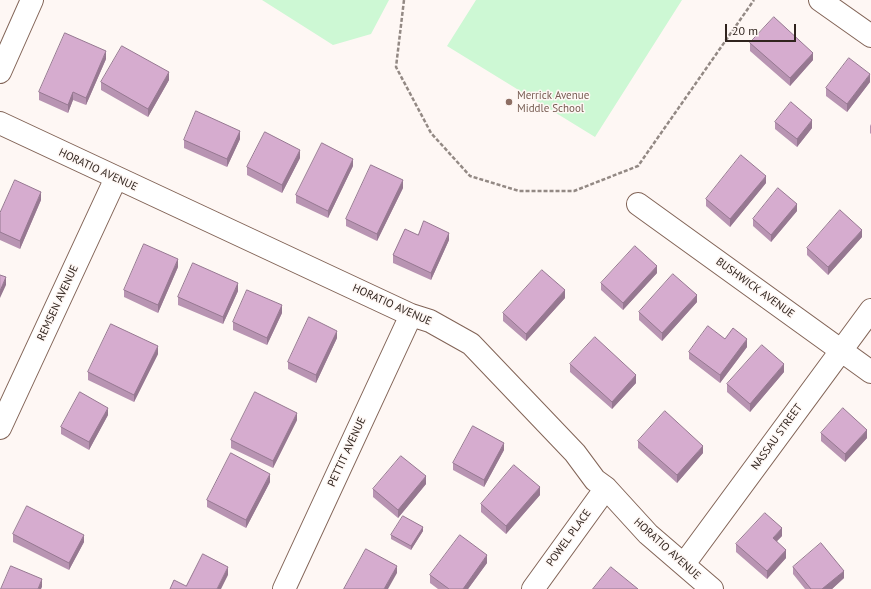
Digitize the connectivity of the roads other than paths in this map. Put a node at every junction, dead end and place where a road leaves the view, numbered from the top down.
1 (32, 0) edge
2 (820, 0) edge
3 (871, 36) edge
4 (0, 72) edge
5 (0, 123) edge
6 (116, 178) junction
7 (638, 204) dead end
8 (871, 310) edge
9 (411, 315) junction
10 (841, 350) junction
11 (871, 372) edge
12 (0, 428) edge
13 (606, 488) junction
14 (684, 564) junction
15 (284, 589) edge
16 (532, 589) edge
17 (712, 589) edge

1 - 4 street
2 - 3 street
5 - 6 street, HORATIO AVENUE
6 - 9 street, HORATIO AVENUE
6 - 12 street, REMSEN AVENUE
7 - 10 street, BUSHWICK AVENUE
8 - 10 street, NASSAU STREET
9 - 13 street, HORATIO AVENUE
9 - 15 street, PETTIT AVENUE
10 - 11 street, BUSHWICK AVENUE
10 - 14 street, NASSAU STREET
13 - 14 street, HORATIO AVENUE
13 - 16 street, POWEL PLACE
14 - 17 street, HORATIO AVENUE

